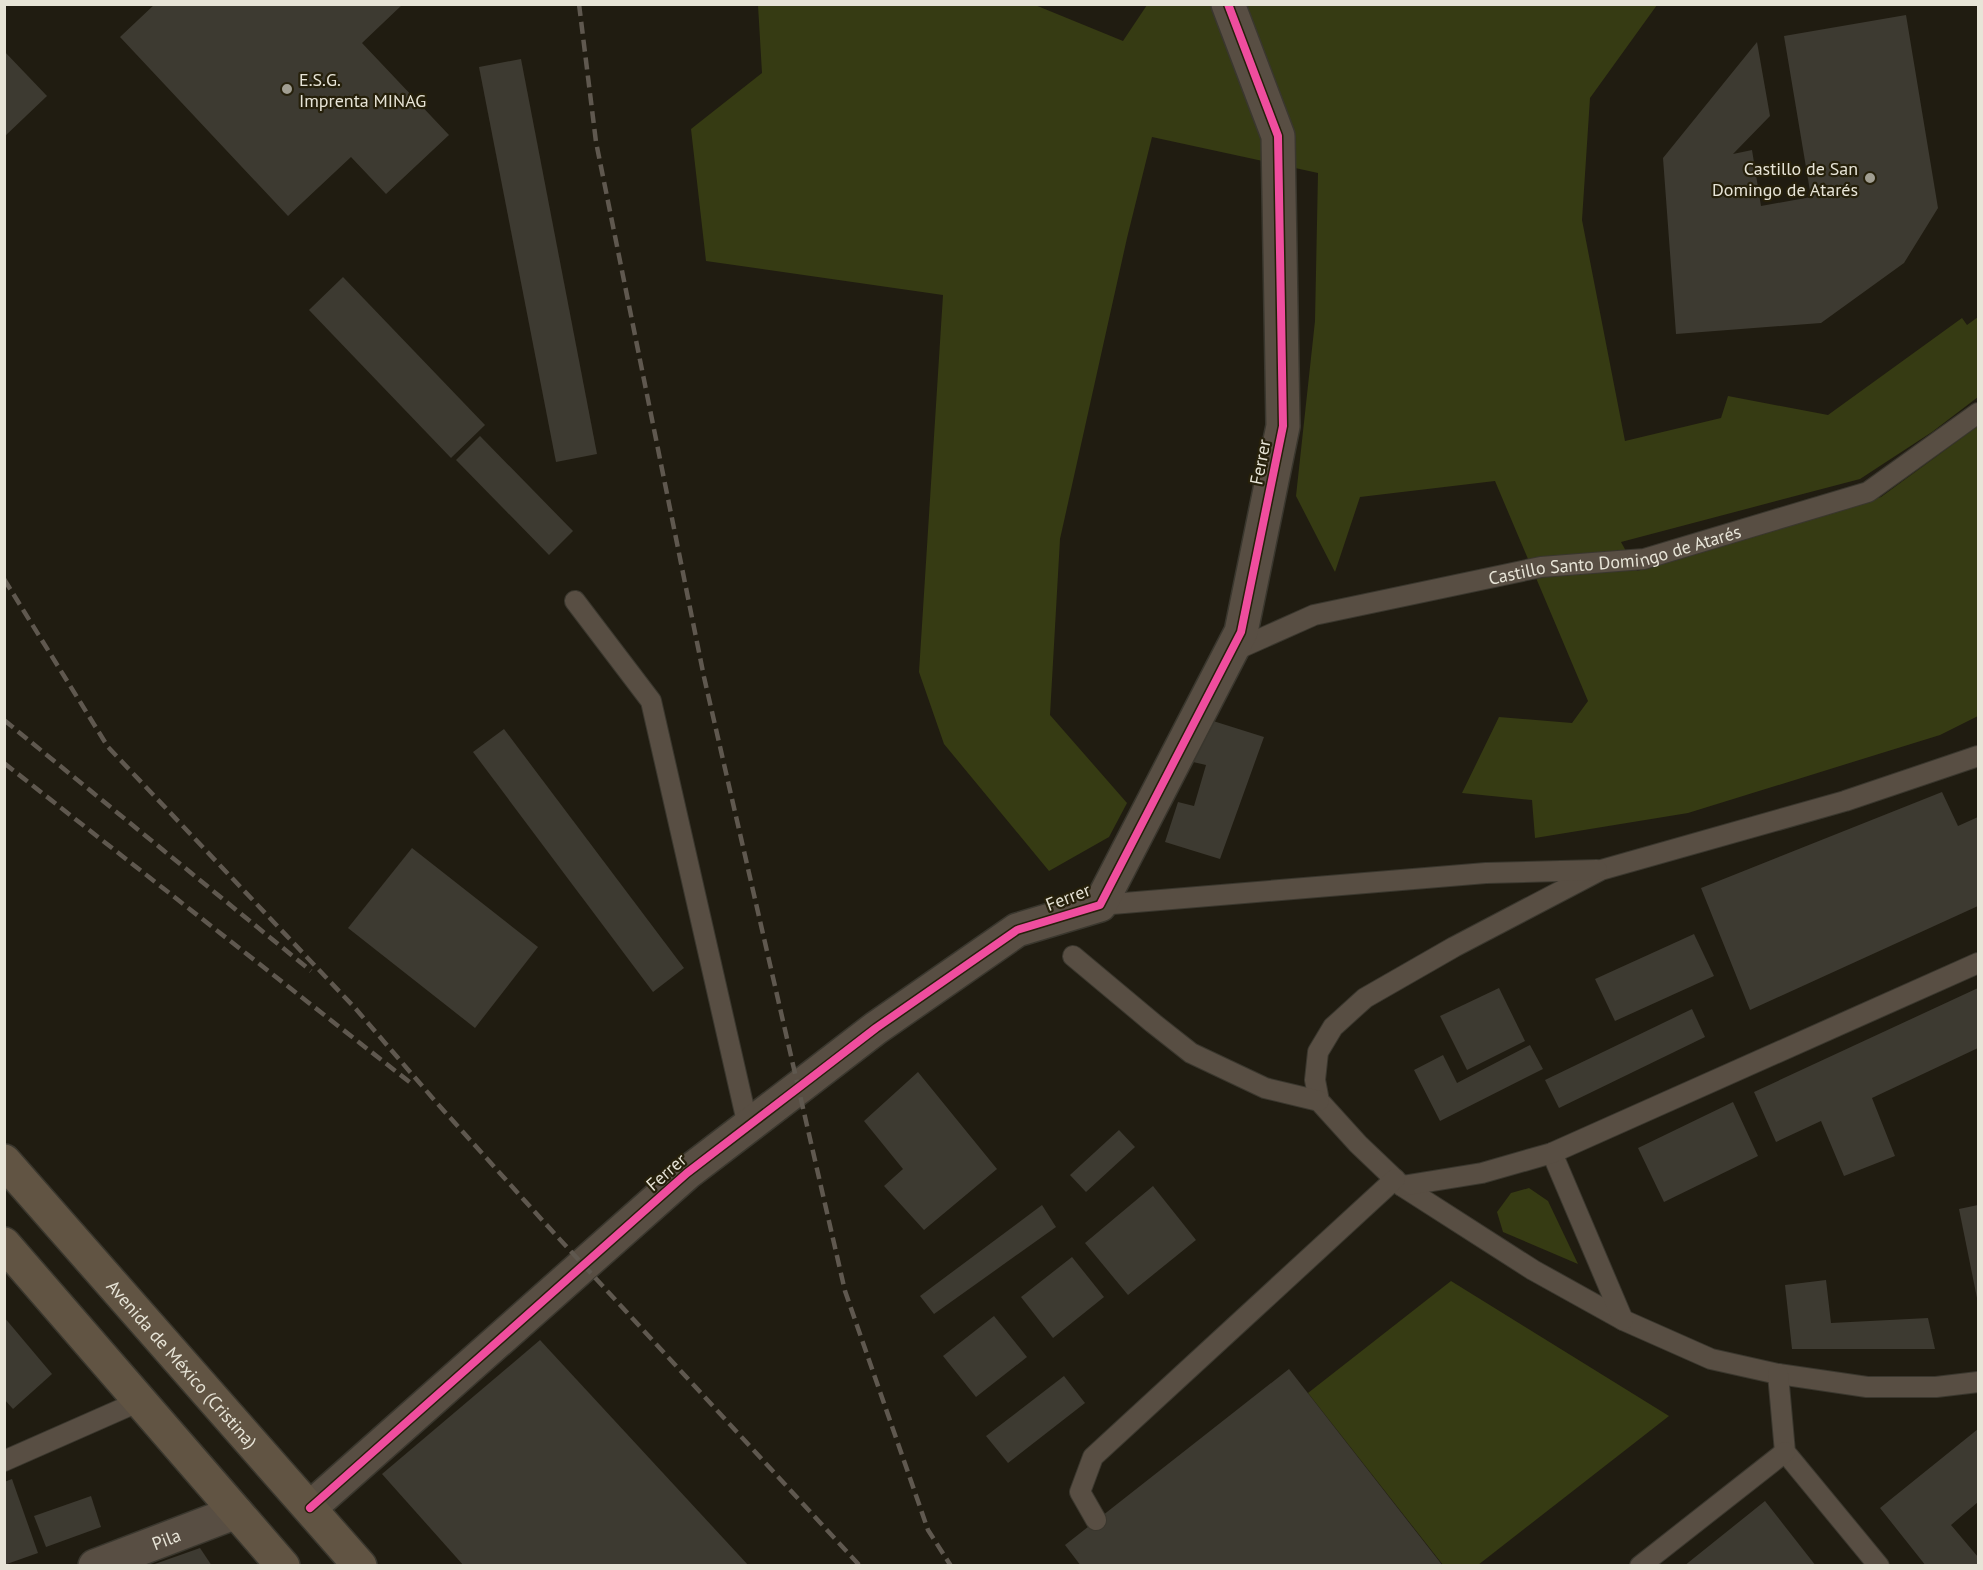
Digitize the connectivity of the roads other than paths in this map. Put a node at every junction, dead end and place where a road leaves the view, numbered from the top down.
1 (1228, 4) edge
2 (1978, 413) edge
3 (576, 601) dead end
4 (1231, 652) junction
5 (1978, 756) edge
6 (1601, 870) junction
7 (1100, 905) junction
8 (1073, 956) dead end
9 (1978, 963) edge
10 (1319, 1101) junction
11 (748, 1126) junction
12 (1552, 1153) junction
13 (4, 1161) edge
14 (1398, 1182) junction
15 (4, 1244) edge
16 (1623, 1320) junction
17 (1778, 1374) junction
18 (1978, 1382) edge
19 (140, 1401) junction
20 (1785, 1452) junction
21 (4, 1461) edge
22 (310, 1508) junction
23 (236, 1512) junction
24 (1096, 1520) dead end
25 (95, 1566) edge
26 (283, 1566) edge
27 (360, 1566) edge
28 (1640, 1566) edge
29 (1879, 1566) edge

1 - 4 street, Ferrer
2 - 4 lane, Castillo Santo Domingo de Atarés
3 - 11 lane
4 - 7 street, Ferrer
5 - 6 lane
6 - 7 lane
6 - 10 lane
7 - 11 street, Ferrer
8 - 10 lane
9 - 12 lane
10 - 14 lane
11 - 22 street, Ferrer
12 - 14 lane
12 - 16 lane
13 - 22 main road, Avenida de México (Cristina)
14 - 16 lane
14 - 24 lane
15 - 19 main road
16 - 17 lane
17 - 18 lane
17 - 20 lane
19 - 21 lane
19 - 23 main road
20 - 28 lane
20 - 29 lane
22 - 27 main road, Avenida de México (Cristina)
23 - 25 street, Pila
23 - 26 main road

